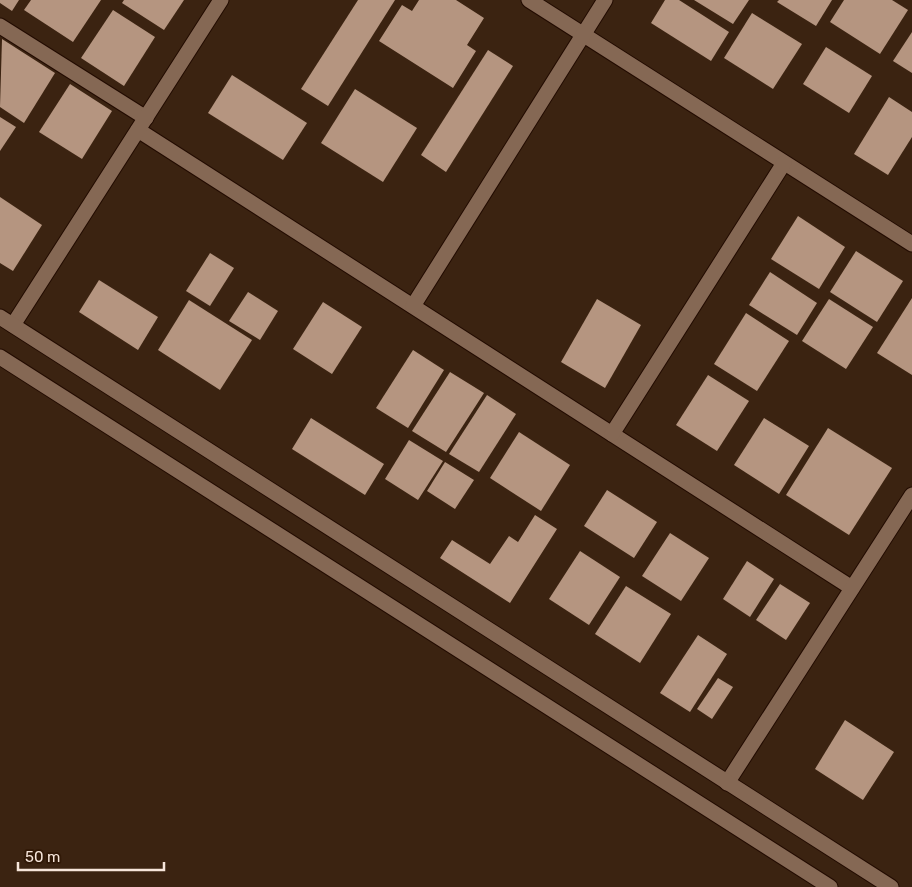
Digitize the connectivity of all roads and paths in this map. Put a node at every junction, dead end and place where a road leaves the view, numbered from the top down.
1 (221, 0) edge
2 (529, 0) edge
3 (605, 0) edge
4 (0, 26) edge
5 (583, 35) junction
6 (142, 124) junction
7 (784, 163) junction
8 (912, 244) edge
9 (412, 306) junction
10 (6, 321) edge
11 (0, 356) edge
12 (612, 434) junction
13 (912, 495) edge
14 (852, 588) junction
15 (727, 783) junction
16 (830, 887) edge
17 (891, 887) edge

1 - 6 street
2 - 5 street
3 - 5 street
4 - 6 street
5 - 7 street
5 - 9 street
6 - 9 street
6 - 10 street
7 - 8 street
7 - 12 street
9 - 12 street
10 - 15 street
11 - 16 street
12 - 14 street
13 - 14 street
14 - 15 street
15 - 17 street

